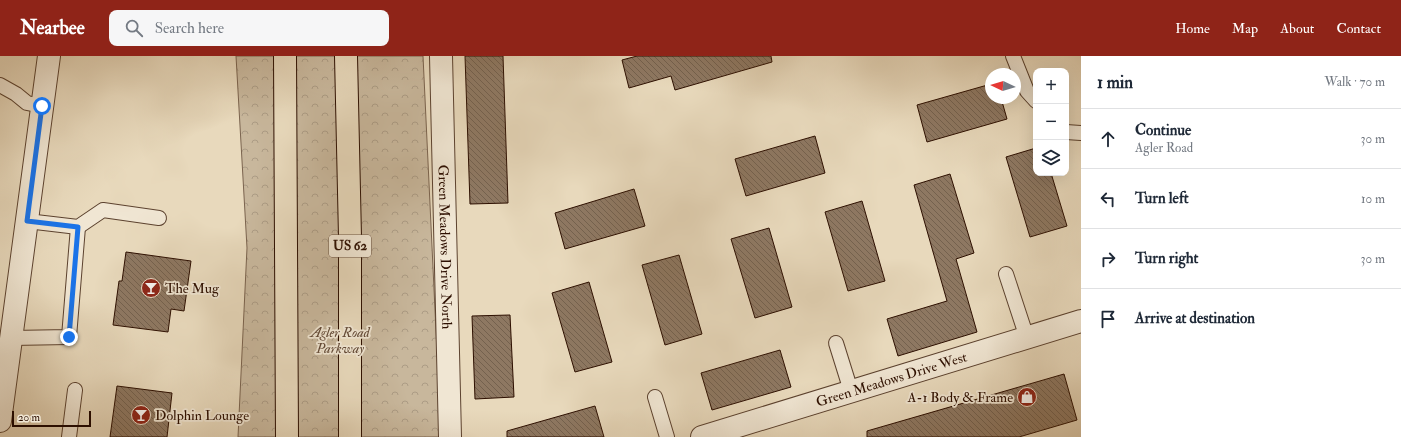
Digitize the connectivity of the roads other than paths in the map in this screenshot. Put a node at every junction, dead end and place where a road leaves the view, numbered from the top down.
1 (49, 56) edge
2 (285, 56) edge
3 (346, 56) edge
4 (441, 56) edge
5 (1013, 56) edge
6 (0, 85) edge
7 (1033, 98) edge
8 (42, 106) junction
9 (1069, 132) edge
10 (1081, 133) edge
11 (159, 218) dead end
12 (27, 221) junction
13 (78, 227) junction
14 (1006, 274) dead end
15 (1081, 321) edge
16 (11, 338) junction
17 (1027, 338) junction
18 (836, 344) dead end
19 (75, 390) dead end
20 (851, 391) junction
21 (655, 397) dead end
22 (1, 408) edge
23 (69, 437) edge
24 (287, 437) edge
25 (350, 437) edge
26 (450, 437) edge
27 (667, 437) edge
28 (702, 437) edge

1 - 8 street
2 - 24 highway
3 - 25 highway, US 62
4 - 26 street, Green Meadows Drive North
5 - 7 lane
6 - 8 lane
8 - 12 street
9 - 10 lane
11 - 13 lane
12 - 13 lane
12 - 16 street
13 - 16 lane
14 - 17 lane
15 - 17 street, Green Meadows Drive West
16 - 22 street
17 - 20 street, Green Meadows Drive West
18 - 20 lane
19 - 23 lane
20 - 28 street, Green Meadows Drive West
21 - 27 lane

